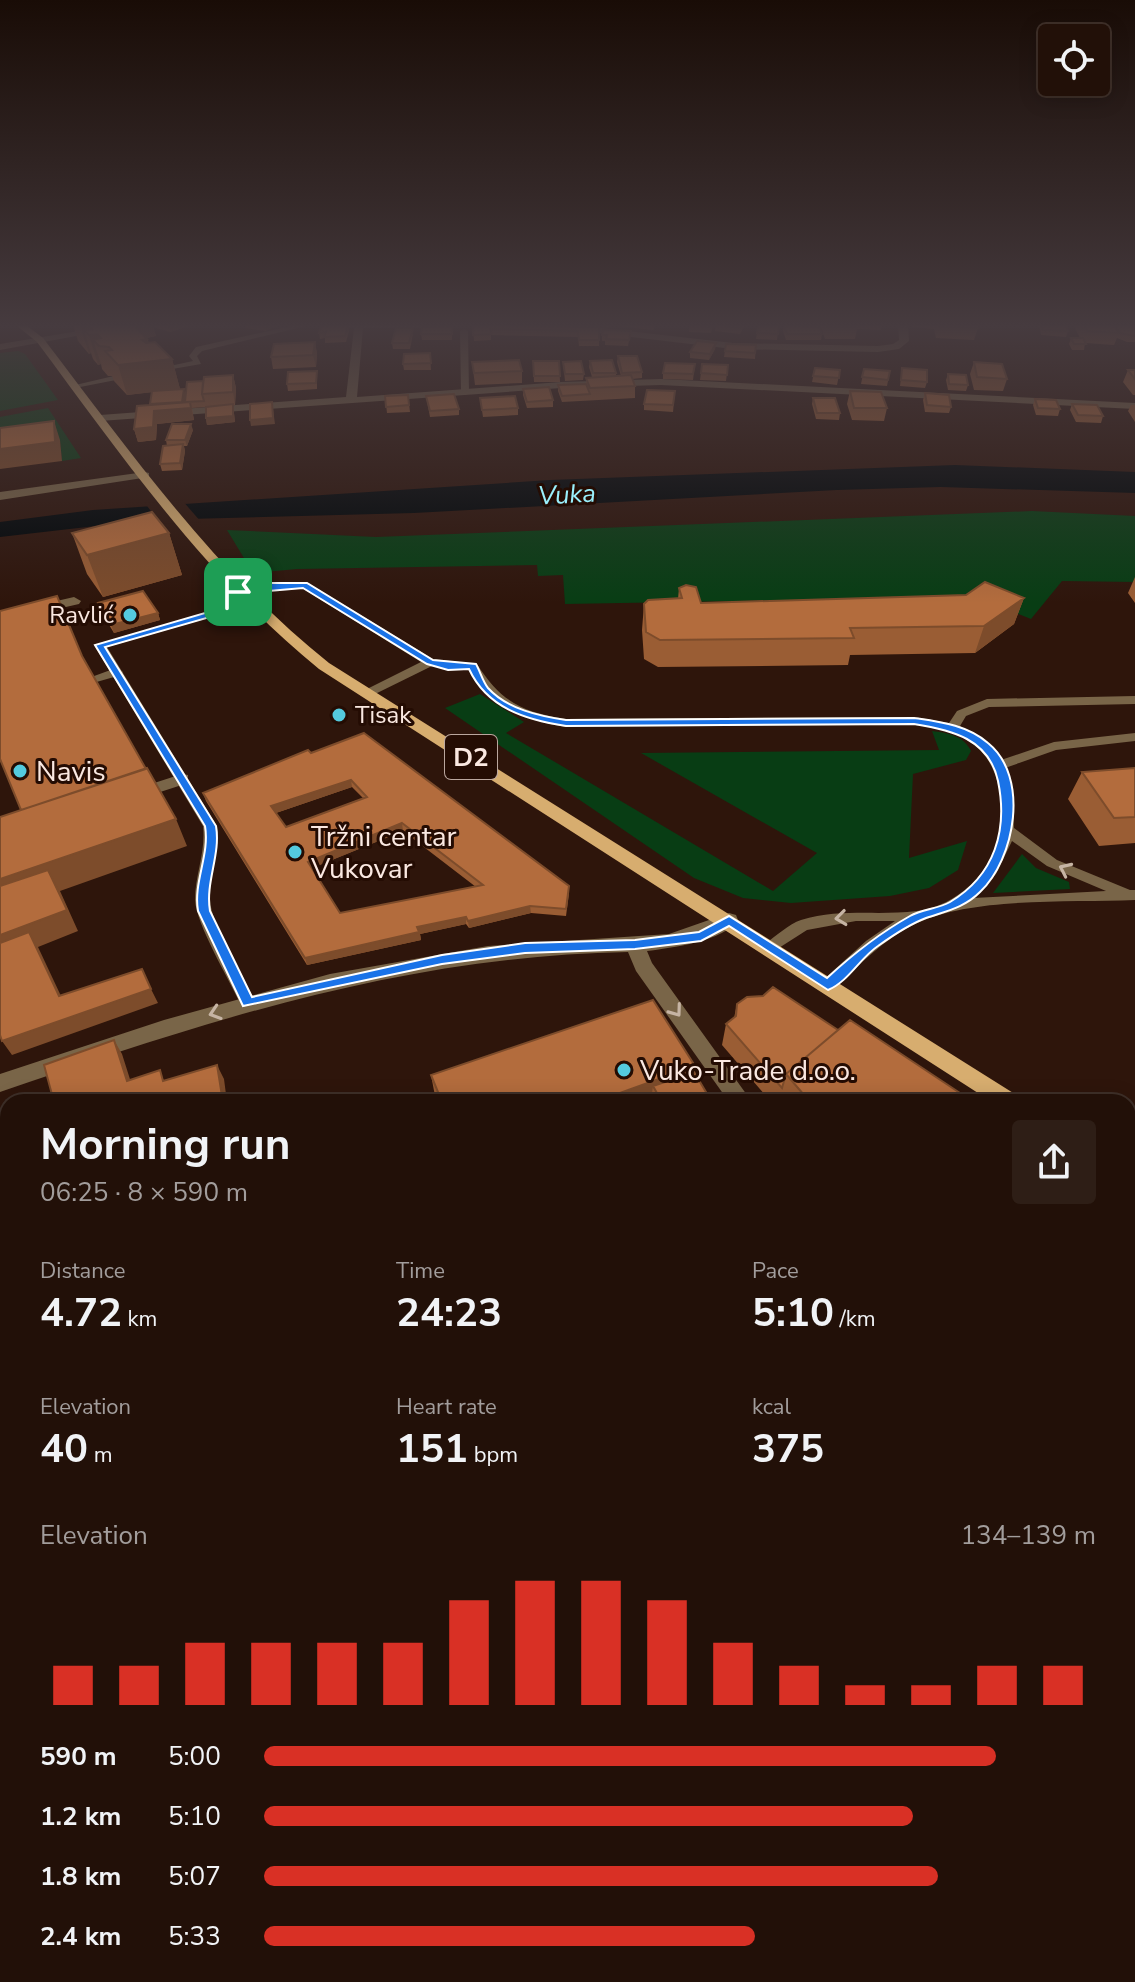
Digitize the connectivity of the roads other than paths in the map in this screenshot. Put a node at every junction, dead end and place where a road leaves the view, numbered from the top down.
1 (107, 417) edge
2 (100, 418) joint
3 (145, 475) junction
4 (0, 496) edge
5 (244, 597) junction
6 (74, 601) dead end
7 (0, 618) edge
8 (430, 662) junction
9 (116, 672) junction
10 (93, 679) edge
11 (369, 693) junction
12 (1135, 700) edge
13 (953, 727) junction
14 (1135, 737) edge
15 (1000, 765) junction
16 (182, 779) junction
17 (154, 789) edge
18 (1008, 831) junction
19 (1132, 895) edge
20 (951, 907) junction
21 (919, 916) junction
22 (729, 920) junction
23 (635, 945) junction
24 (771, 947) junction
25 (828, 985) junction
26 (248, 1003) junction
27 (0, 1083) edge
28 (735, 1094) edge
29 (998, 1094) edge

1 - 2 street
2 - 3 main road, D2
3 - 4 street
3 - 5 main road, D2
5 - 8 lane
5 - 9 lane
5 - 11 main road, D2
6 - 7 street
8 - 11 lane
8 - 13 lane
9 - 10 street
9 - 16 lane
11 - 22 main road, D2
12 - 13 lane
13 - 15 lane
14 - 15 lane
15 - 18 lane
16 - 17 street
16 - 26 lane
19 -> 18 lane
18 - 20 lane
19 - 20 lane
20 - 21 lane
21 -> 24 lane
21 - 25 lane
22 - 23 street
22 - 24 main road, D2
23 - 26 street
23 -> 28 street
24 - 25 main road, D2
25 - 29 main road, D2
26 -> 27 street

